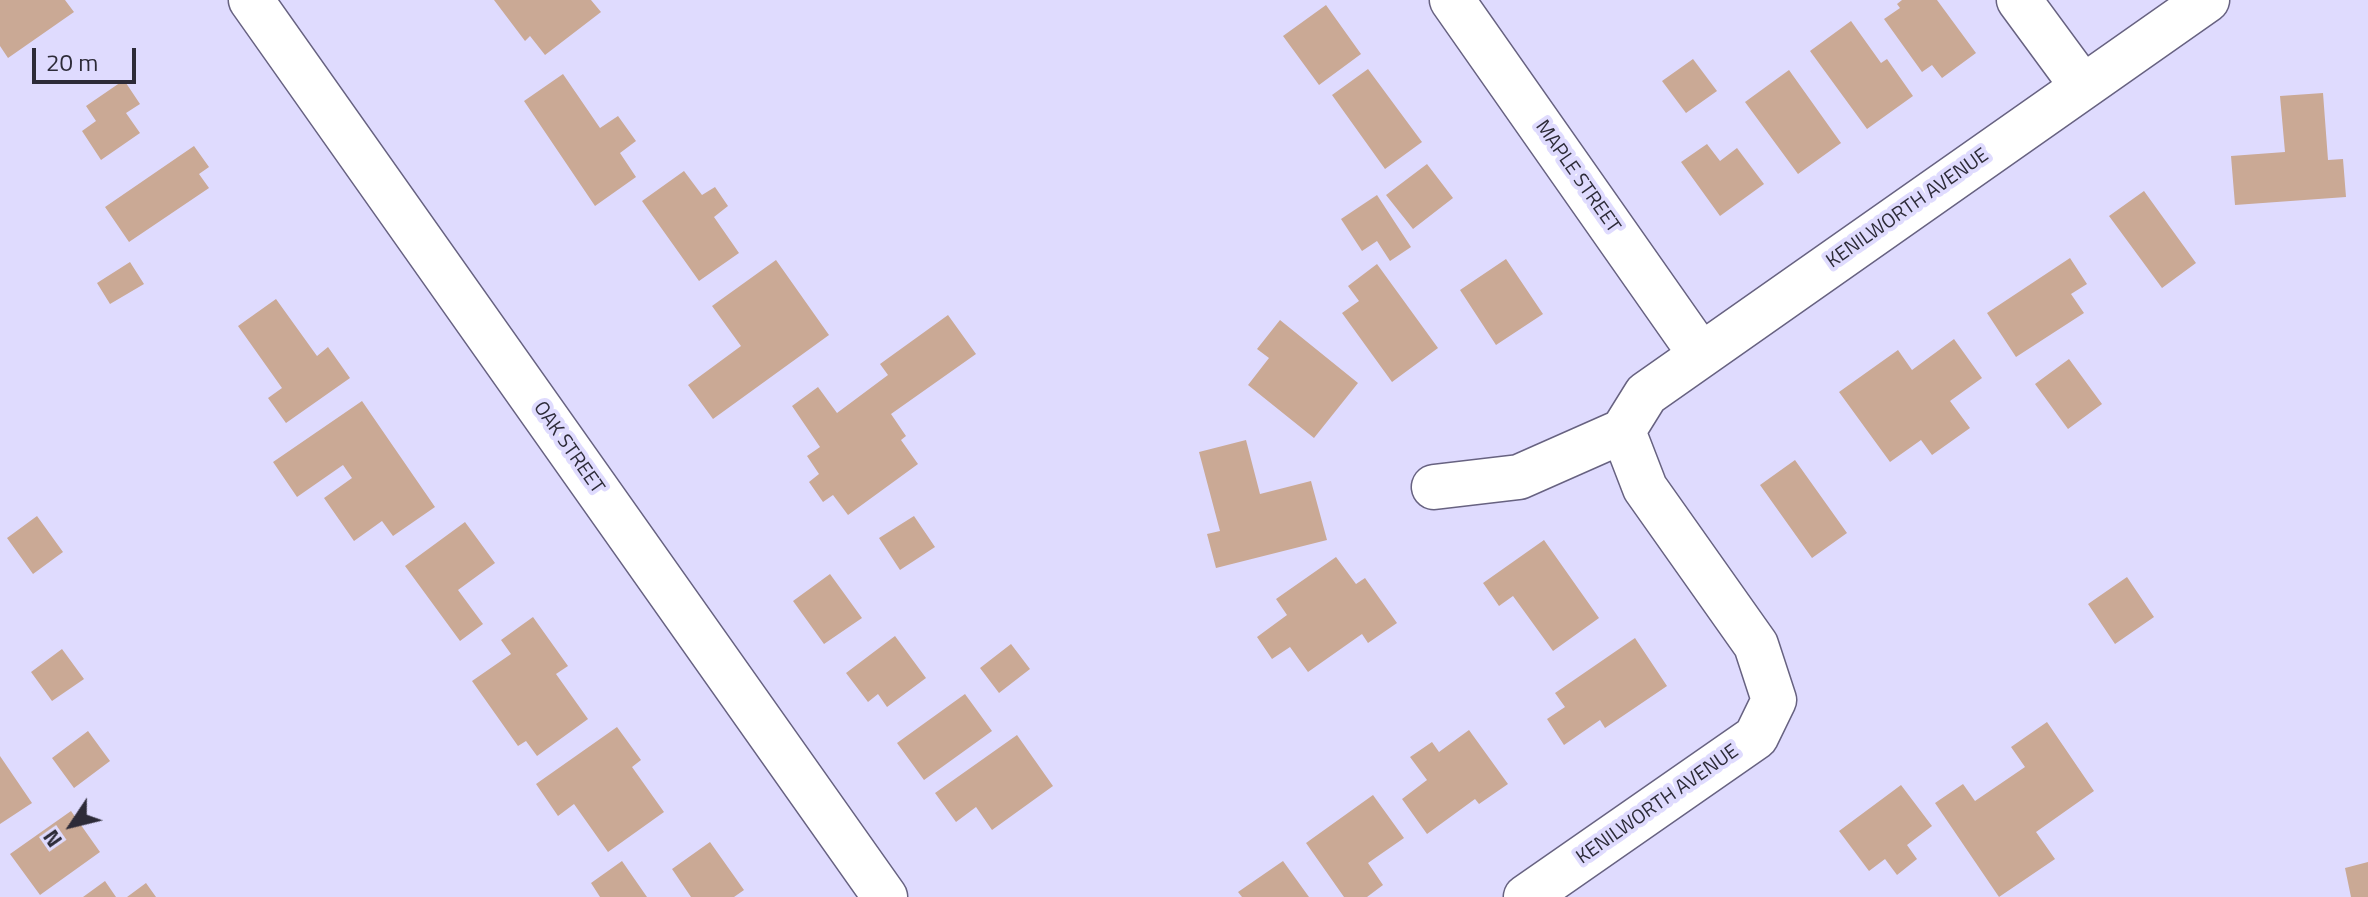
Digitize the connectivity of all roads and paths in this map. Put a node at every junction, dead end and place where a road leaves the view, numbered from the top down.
1 (251, 0) edge
2 (1452, 0) edge
3 (2019, 0) edge
4 (2207, 0) edge
5 (2083, 87) junction
6 (1701, 355) junction
7 (1623, 431) junction
8 (1434, 487) dead end
9 (885, 897) edge
10 (1526, 897) edge

1 - 9 street, OAK STREET
2 - 6 street, MAPLE STREET
3 - 5 street
4 - 5 street, KENILWORTH AVENUE
5 - 6 street, KENILWORTH AVENUE
6 - 7 street, KENILWORTH AVENUE
7 - 8 street
7 - 10 street, KENILWORTH AVENUE

